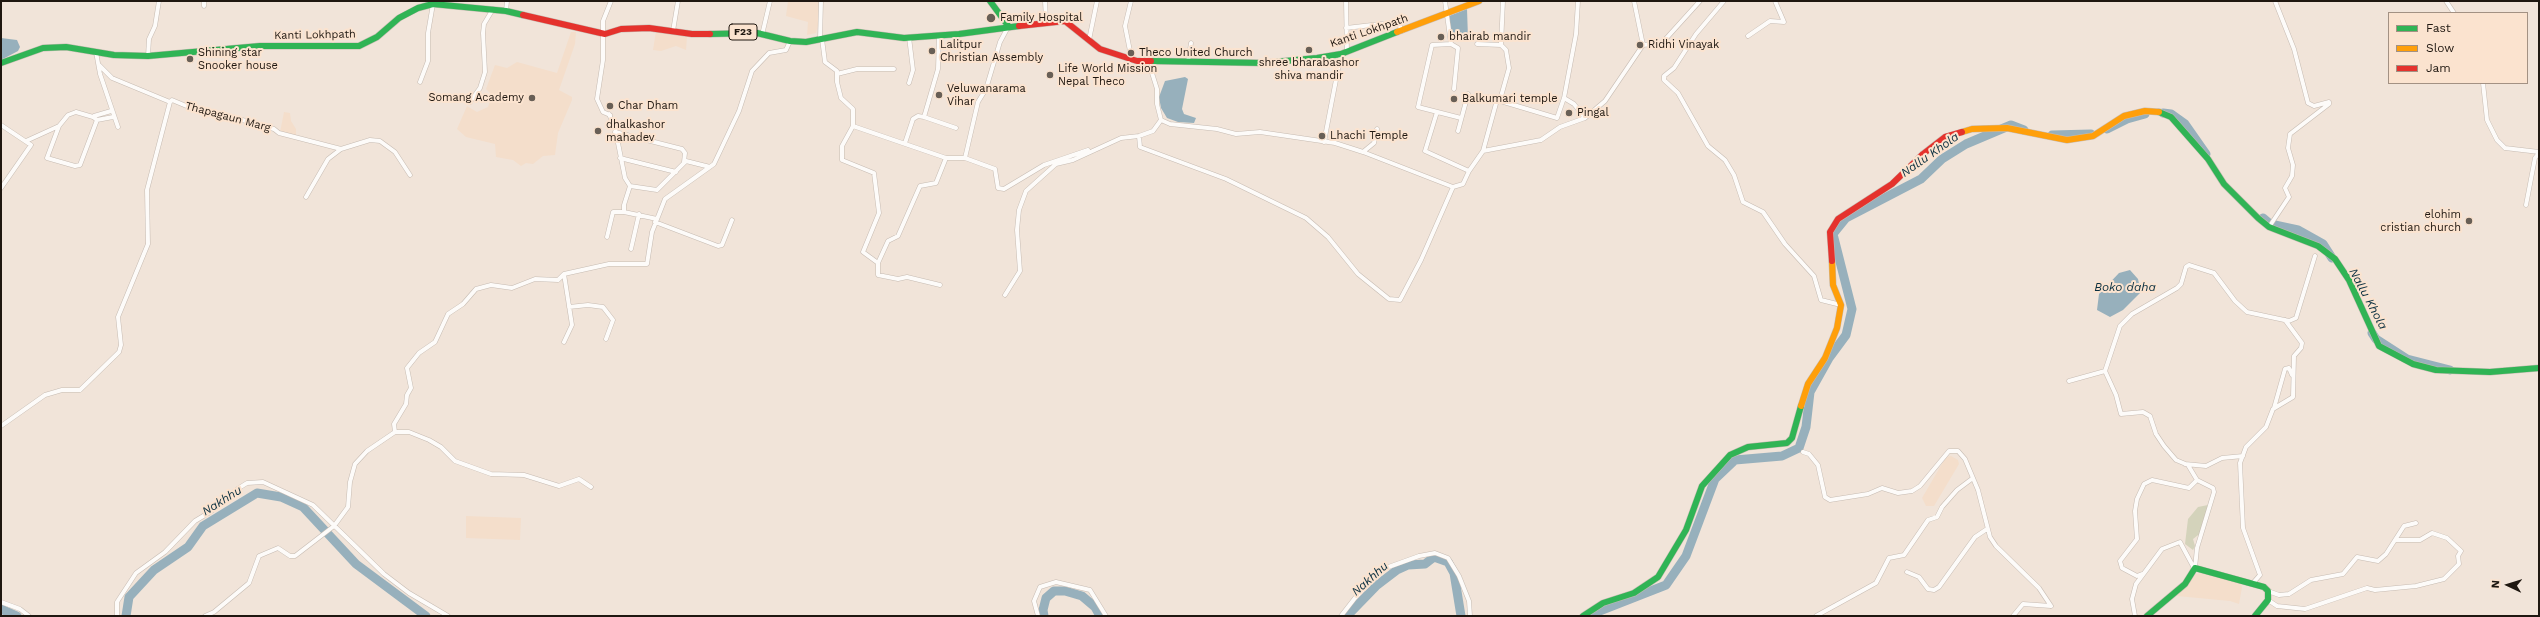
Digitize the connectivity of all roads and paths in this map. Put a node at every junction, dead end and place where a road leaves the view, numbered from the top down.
1 (159, 1) edge
2 (204, 1) edge
3 (507, 1) edge
4 (611, 1) edge
5 (678, 1) edge
6 (770, 1) edge
7 (821, 1) edge
8 (990, 1) edge
9 (1045, 1) edge
10 (1097, 1) edge
11 (1131, 1) edge
12 (1346, 1) edge
13 (1445, 1) edge
14 (1479, 1) edge
15 (1503, 1) edge
16 (1578, 1) edge
17 (1634, 1) edge
18 (1700, 1) edge
19 (1724, 1) edge
20 (1775, 1) edge
21 (2275, 1) edge
22 (2446, 1) edge
23 (456, 3) edge
24 (433, 4) junction
25 (204, 6) dead end
26 (493, 8) junction
27 (506, 11) junction
28 (2453, 12) edge
29 (1447, 13) junction
30 (1046, 20) junction
31 (1009, 26) junction
32 (1346, 28) junction
33 (673, 31) junction
34 (1402, 31) junction
35 (605, 34) junction
36 (762, 35) junction
37 (939, 36) junction
38 (1748, 36) dead end
39 (909, 38) junction
40 (821, 39) junction
41 (790, 41) junction
42 (1089, 41) junction
43 (1192, 43) dead end
44 (1454, 44) junction
45 (1477, 44) dead end
46 (1501, 45) junction
47 (1644, 45) junction
48 (96, 52) junction
49 (1344, 53) junction
50 (148, 56) junction
51 (1128, 58) junction
52 (1152, 61) junction
53 (1, 63) edge
54 (1188, 63) junction
55 (99, 65) junction
56 (894, 69) dead end
57 (837, 74) junction
58 (420, 82) dead end
59 (909, 83) dead end
60 (2483, 84) edge
61 (1454, 89) dead end
62 (1468, 94) dead end
63 (1486, 97) dead end
64 (1564, 98) junction
65 (1499, 100) junction
66 (170, 102) junction
67 (470, 102) dead end
68 (111, 111) junction
69 (1437, 112) junction
70 (113, 117) junction
71 (924, 117) junction
72 (95, 118) junction
73 (1461, 118) junction
74 (1585, 118) junction
75 (1161, 120) junction
76 (1, 125) edge
77 (59, 126) junction
78 (853, 126) junction
79 (118, 127) dead end
80 (956, 128) dead end
81 (1377, 129) dead end
82 (1458, 131) dead end
83 (615, 132) junction
84 (1139, 136) junction
85 (26, 142) junction
86 (1324, 142) junction
87 (905, 143) junction
88 (341, 149) junction
89 (1093, 149) junction
90 (1483, 151) junction
91 (1363, 152) junction
92 (2539, 152) edge
93 (620, 158) junction
94 (946, 158) junction
95 (965, 158) junction
96 (684, 162) junction
97 (710, 167) junction
98 (1469, 171) junction
99 (676, 172) junction
100 (410, 175) dead end
101 (630, 186) junction
102 (1, 188) edge
103 (1453, 188) junction
104 (306, 197) dead end
105 (2526, 205) dead end
106 (624, 212) junction
107 (639, 214) junction
108 (732, 220) dead end
109 (656, 221) junction
110 (2269, 227) junction
111 (607, 237) dead end
112 (630, 249) dead end
113 (2315, 256) dead end
114 (878, 263) junction
115 (564, 274) junction
116 (940, 285) dead end
117 (1005, 295) dead end
118 (1840, 305) junction
119 (569, 307) junction
120 (2285, 320) junction
121 (606, 339) dead end
122 (564, 342) dead end
123 (2539, 368) edge
124 (2105, 371) junction
125 (2292, 375) junction
126 (2069, 381) dead end
127 (2274, 408) junction
128 (1, 426) edge
129 (395, 432) junction
130 (1803, 452) dead end
131 (2243, 456) junction
132 (2185, 464) junction
133 (1973, 478) junction
134 (2197, 480) junction
135 (591, 487) dead end
136 (2416, 523) dead end
137 (333, 527) junction
138 (1988, 529) junction
139 (2396, 540) junction
140 (2194, 568) junction
141 (1907, 572) dead end
142 (2142, 574) junction
143 (2253, 583) junction
144 (2268, 591) junction
145 (2268, 600) junction
146 (1, 602) edge
147 (29, 616) edge
148 (117, 616) edge
149 (205, 616) edge
150 (448, 616) edge
151 (1038, 616) edge
152 (1106, 616) edge
153 (1341, 616) edge
154 (1470, 616) edge
155 (1583, 616) edge
156 (1816, 616) edge
157 (2013, 616) edge
158 (2135, 616) edge
159 (2147, 616) edge
160 (2255, 616) edge

1 - 50 street
2 - 25 street
3 - 27 street
4 - 35 street
5 - 33 street
6 - 36 street
7 - 40 street
8 - 31 main road
9 - 30 street
10 - 42 street
11 - 51 street
12 - 32 street
13 - 29 street
14 - 29 main road, Kanti Lokhpath / F23
15 - 46 street
16 - 64 street
17 - 47 street
18 - 47 street
19 - 118 street
20 - 38 street
21 - 110 street
22 - 28 street
23 - 24 main road, Kanti Lokhpath / F23
23 - 26 main road, Kanti Lokhpath / F23
24 - 50 main road, Kanti Lokhpath / F23
24 - 58 street
26 - 27 main road, Kanti Lokhpath / F23
26 - 67 street
27 - 35 main road, Kanti Lokhpath / F23
29 - 34 main road, Kanti Lokhpath / F23
29 - 44 street
30 - 31 main road, Kanti Lokhpath / F23
30 - 42 main road, Kanti Lokhpath / F23
31 - 37 main road, Kanti Lokhpath / F23
31 - 95 street
32 - 34 street
32 - 49 street
33 - 35 main road, Kanti Lokhpath / F23
33 - 36 main road, Kanti Lokhpath / F23
34 - 49 main road, Kanti Lokhpath / F23
35 - 83 street
36 - 41 main road, Kanti Lokhpath / F23
37 - 39 main road, Kanti Lokhpath / F23
37 - 71 street
39 - 40 main road, Kanti Lokhpath / F23
39 - 59 street
40 - 41 main road, Kanti Lokhpath / F23
40 - 57 street
41 - 97 street
42 - 51 main road, Kanti Lokhpath / F23
43 - 54 street
44 - 61 street
44 - 69 street
45 - 46 street
46 - 65 street
47 - 74 street
48 - 50 main road, Kanti Lokhpath / F23
48 - 53 main road, Kanti Lokhpath / F23
48 - 55 street
49 - 54 main road, Kanti Lokhpath / F23
49 - 86 street
51 - 52 main road, Kanti Lokhpath / F23
52 - 54 main road, Kanti Lokhpath / F23
52 - 75 street
55 - 66 street, Thapagaun Marg
55 - 68 street
56 - 57 street
57 - 78 street
60 - 92 street
62 - 73 street
63 - 65 street
64 - 65 street
64 - 74 street
65 - 90 street
66 - 88 street, Thapagaun Marg
66 - 128 street
68 - 70 street
68 - 72 street
69 - 73 street
69 - 98 street
70 - 72 street
70 - 79 street
71 - 80 street
71 - 87 street
72 - 77 street
72 - 77 street
73 - 82 street
74 - 90 street
75 - 84 street
75 - 86 street
76 - 85 street
77 - 85 street
78 - 87 street
78 - 114 street
81 - 91 street
83 - 93 street
83 - 96 street
84 - 89 street
84 - 103 street
85 - 102 street
86 - 91 street
87 - 94 street
88 - 100 street
88 - 104 street
89 - 95 street
89 - 117 street
90 - 98 street
91 - 103 street
92 - 105 street
93 - 99 street
93 - 101 street
94 - 95 street
94 - 114 street
96 - 97 street
96 - 99 street
97 - 109 street
98 - 103 street
99 - 101 street
101 - 106 street
106 - 107 street
106 - 111 street
107 - 109 street
107 - 112 street
108 - 109 street
109 - 115 street
110 - 118 main road
110 - 123 main road
113 - 120 street
114 - 116 street
115 - 119 street
115 - 129 street
118 - 155 main road
119 - 121 street
119 - 122 street
120 - 124 street
120 - 125 street
124 - 126 street
124 - 132 street
125 - 127 street
125 - 127 street
127 - 131 street
129 - 135 street
129 - 137 street
130 - 133 street
131 - 132 street
131 - 143 street
132 - 134 street
133 - 138 street
133 - 156 street
134 - 140 street
134 - 142 street
136 - 139 street
137 - 148 street
137 - 149 street
137 - 150 street
138 - 141 street
138 - 157 street
139 - 144 street
139 - 145 street
140 - 142 street
140 - 143 main road
140 - 159 main road
142 - 158 street
143 - 144 main road
144 - 145 main road
145 - 160 main road
146 - 147 street
151 - 152 street
153 - 154 street

